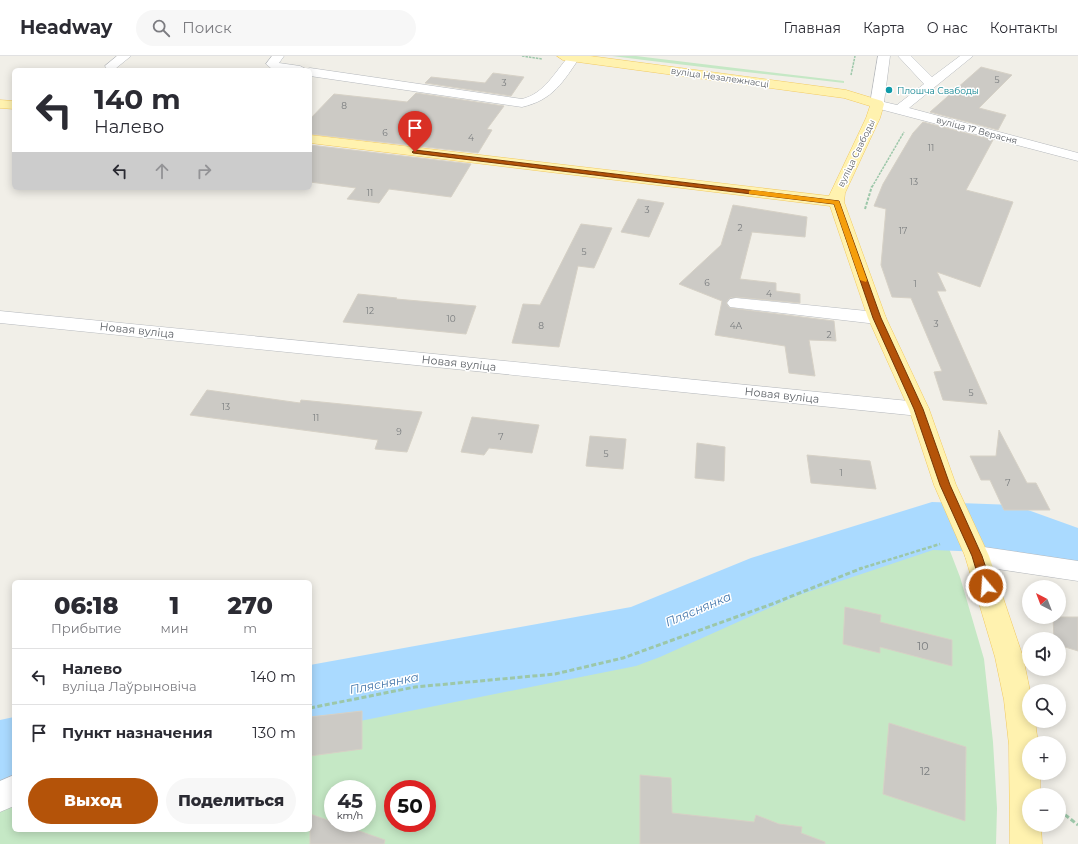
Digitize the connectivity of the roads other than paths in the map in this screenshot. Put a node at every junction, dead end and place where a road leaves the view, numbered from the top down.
1 (125, 56) edge
2 (278, 56) edge
3 (884, 56) edge
4 (904, 56) edge
5 (967, 56) edge
6 (568, 57) edge
7 (111, 66) dead end
8 (288, 68) edge
9 (312, 72) edge
10 (932, 84) junction
11 (0, 104) edge
12 (877, 104) junction
13 (12, 105) edge
14 (899, 110) junction
15 (312, 139) edge
16 (1078, 157) edge
17 (836, 202) junction
18 (736, 303) dead end
19 (0, 316) edge
20 (877, 318) junction
21 (919, 409) junction
22 (975, 551) junction
23 (1078, 571) edge
24 (12, 791) edge
25 (0, 797) edge
26 (1026, 844) edge

1 - 7 street
2 - 8 street
3 - 12 street
4 - 10 street
5 - 10 street
6 - 9 street
6 - 12 main road, вуліца Незалежнасці
10 - 14 street
11 - 13 main road
12 - 14 street, вуліца 17 Верасня
12 - 17 main road, вуліца Свабоды
14 - 16 street, вуліца 17 Верасня
15 - 17 main road
17 - 20 main road
18 - 20 street
19 - 21 street, Новая вуліца
20 - 21 main road
21 - 22 main road
22 - 23 street
22 - 26 main road
24 - 25 street

